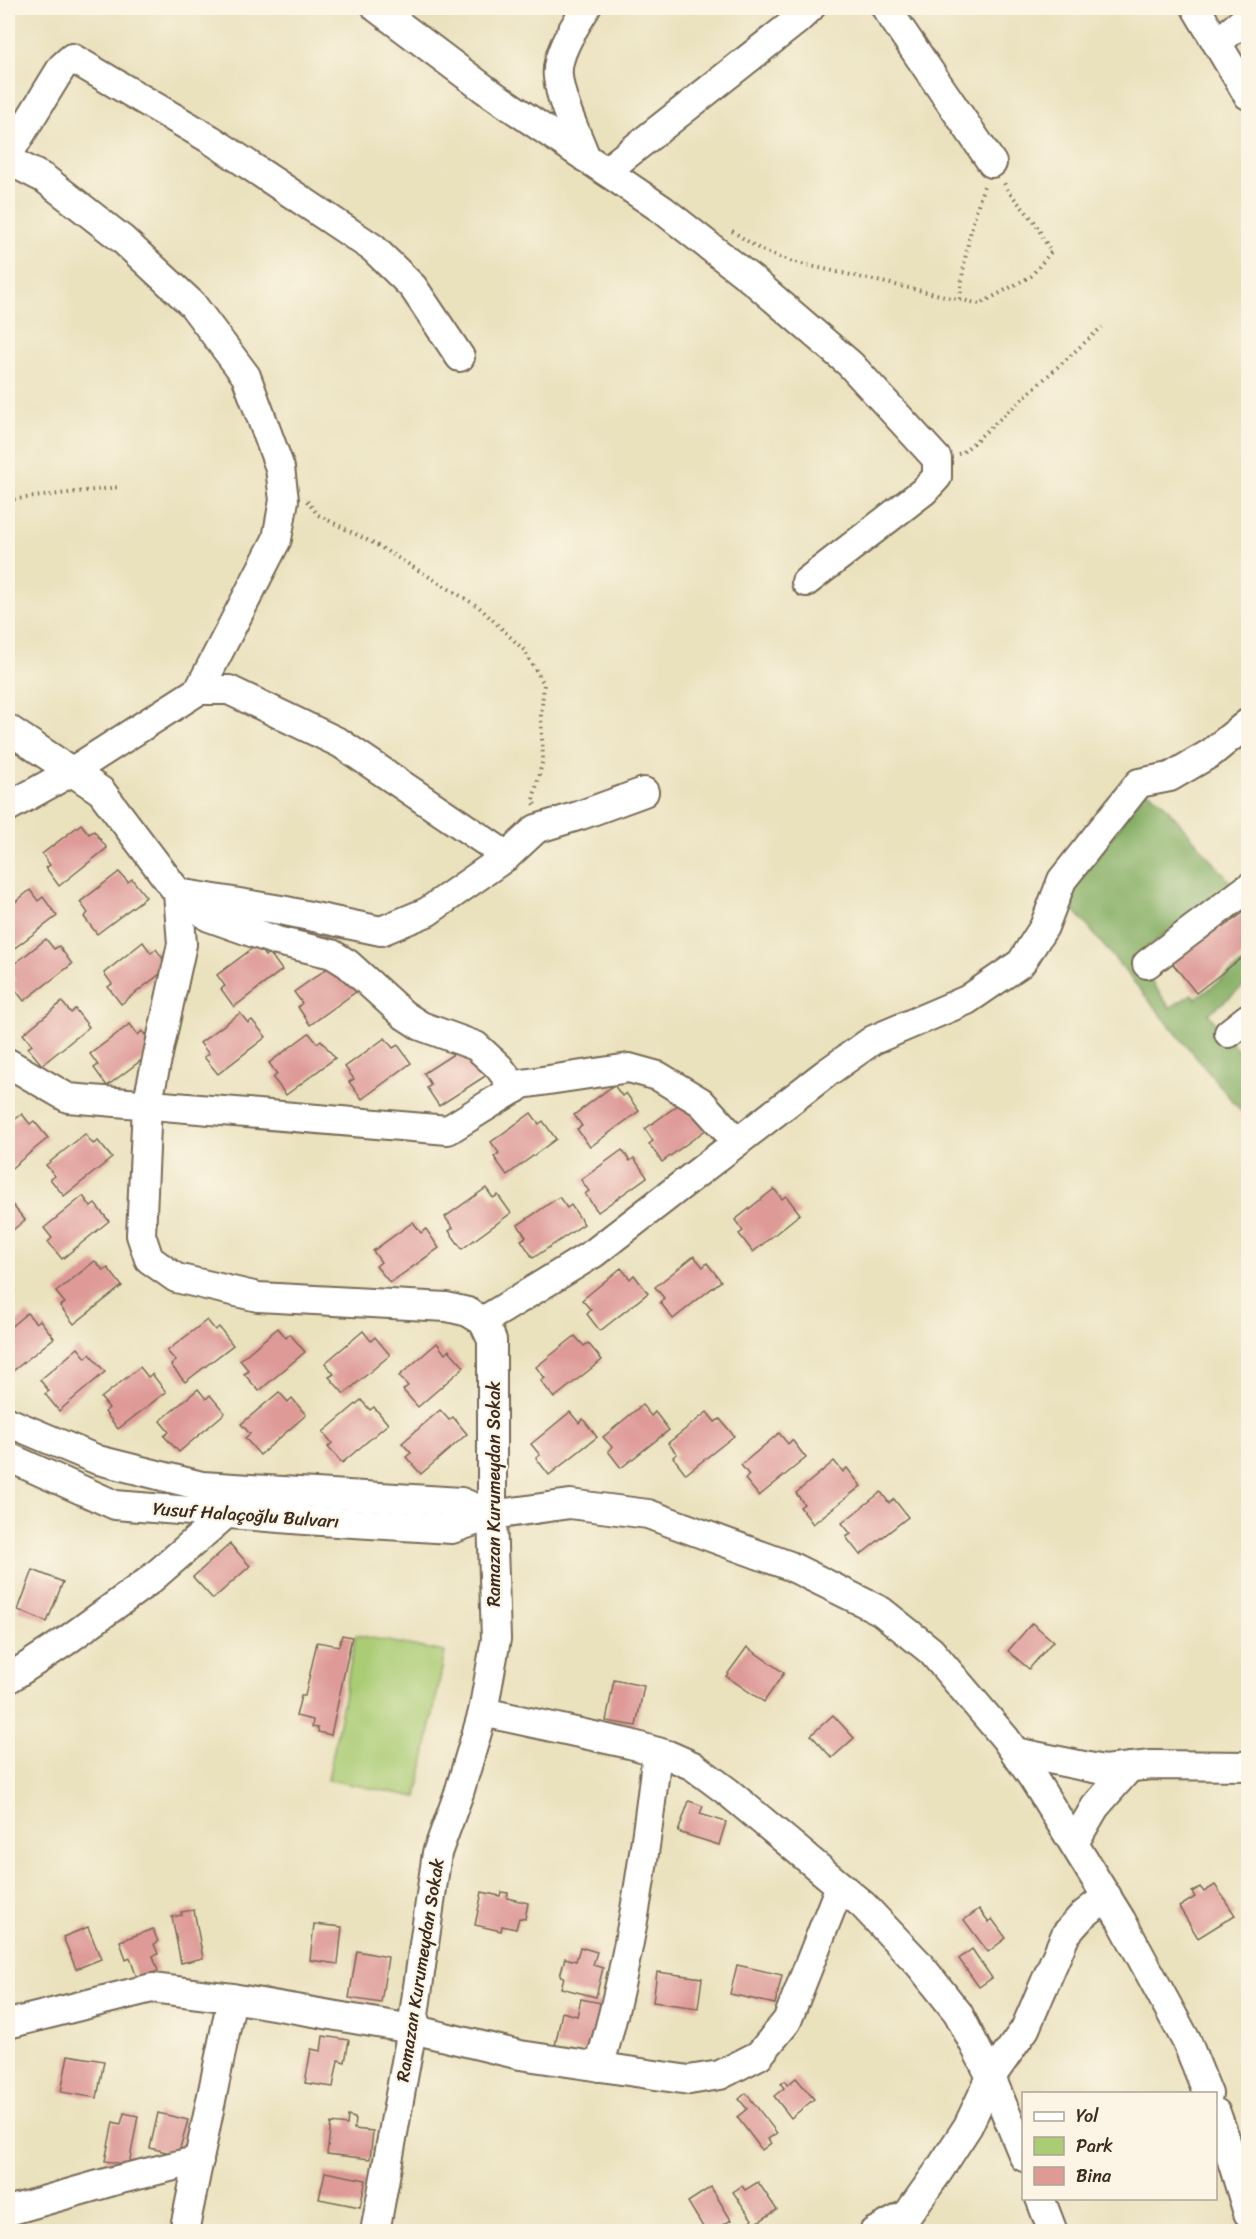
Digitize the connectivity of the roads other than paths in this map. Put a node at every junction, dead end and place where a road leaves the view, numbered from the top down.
1 (377, 8) edge
2 (585, 8) edge
3 (810, 8) edge
4 (886, 8) edge
5 (1196, 8) edge
6 (1248, 17) edge
7 (1217, 43) junction
8 (1248, 95) edge
9 (8, 158) edge
10 (992, 163) road end
11 (596, 165) junction
12 (460, 357) dead end
13 (807, 582) dead end
14 (199, 690) junction
15 (1248, 723) edge
16 (8, 729) edge
17 (71, 772) junction
18 (644, 792) dead end
19 (8, 807) edge
20 (507, 856) junction
21 (1248, 888) edge
22 (178, 893) junction
23 (1147, 964) dead end
24 (8, 1064) edge
25 (515, 1089) junction
26 (147, 1105) junction
27 (737, 1142) junction
28 (483, 1321) junction
29 (8, 1422) edge
30 (8, 1457) edge
31 (226, 1514) junction
32 (492, 1515) junction
33 (14, 1667) edge
34 (483, 1712) junction
35 (657, 1752) junction
36 (1015, 1752) junction
37 (1248, 1766) edge
38 (1130, 1767) junction
39 (1074, 1843) junction
40 (840, 1886) junction
41 (1107, 1896) junction
42 (232, 1998) junction
43 (8, 2024) edge
44 (412, 2029) junction
45 (599, 2067) junction
46 (991, 2077) junction
47 (1207, 2092) edge
48 (1217, 2118) edge
49 (1022, 2154) edge
50 (199, 2160) junction
51 (1040, 2200) edge
52 (8, 2211) edge
53 (1248, 2213) edge
54 (184, 2232) edge
55 (375, 2232) edge
56 (874, 2232) edge
57 (1053, 2232) edge

1 - 11 street
2 - 11 street
3 - 11 street
4 - 10 street
5 - 7 street
6 - 7 street
7 - 8 street
9 - 12 street
9 - 14 street
11 - 13 street
14 - 17 street
14 - 20 street
15 - 27 street
16 - 17 street
17 - 19 street
17 - 22 street
18 - 20 street
20 - 22 street
21 - 23 street
22 - 25 street
22 - 26 street
24 - 26 street
25 - 26 street
25 - 27 street
26 - 28 street
27 - 28 street
28 - 32 street, Ramazan Kurumeydan Sokak
29 - 32 street, Yusuf Halaçoğlu Bulvarı
30 - 31 street, Yusuf Halaçoğlu Bulvarı
31 - 32 street, Yusuf Halaçoğlu Bulvarı
31 - 33 street
32 - 34 street, Ramazan Kurumeydan Sokak
32 - 36 street, Yusuf Halaçoğlu Bulvarı
34 - 35 street
34 - 44 street, Ramazan Kurumeydan Sokak
35 - 40 street
35 - 45 street
36 - 38 street
36 - 39 street, Yusuf Halaçoğlu Bulvarı
37 - 38 street
38 - 39 street
39 - 41 street, Yusuf Halaçoğlu Bulvarı
40 - 45 street
40 - 46 street
41 - 46 street
41 - 47 street, Yusuf Halaçoğlu Bulvarı
42 - 43 street
42 - 44 street
42 - 50 street
44 - 45 street
44 - 55 street, Ramazan Kurumeydan Sokak
46 - 49 street
46 - 56 street
48 - 53 street
50 - 52 street
50 - 54 street
51 - 57 street

